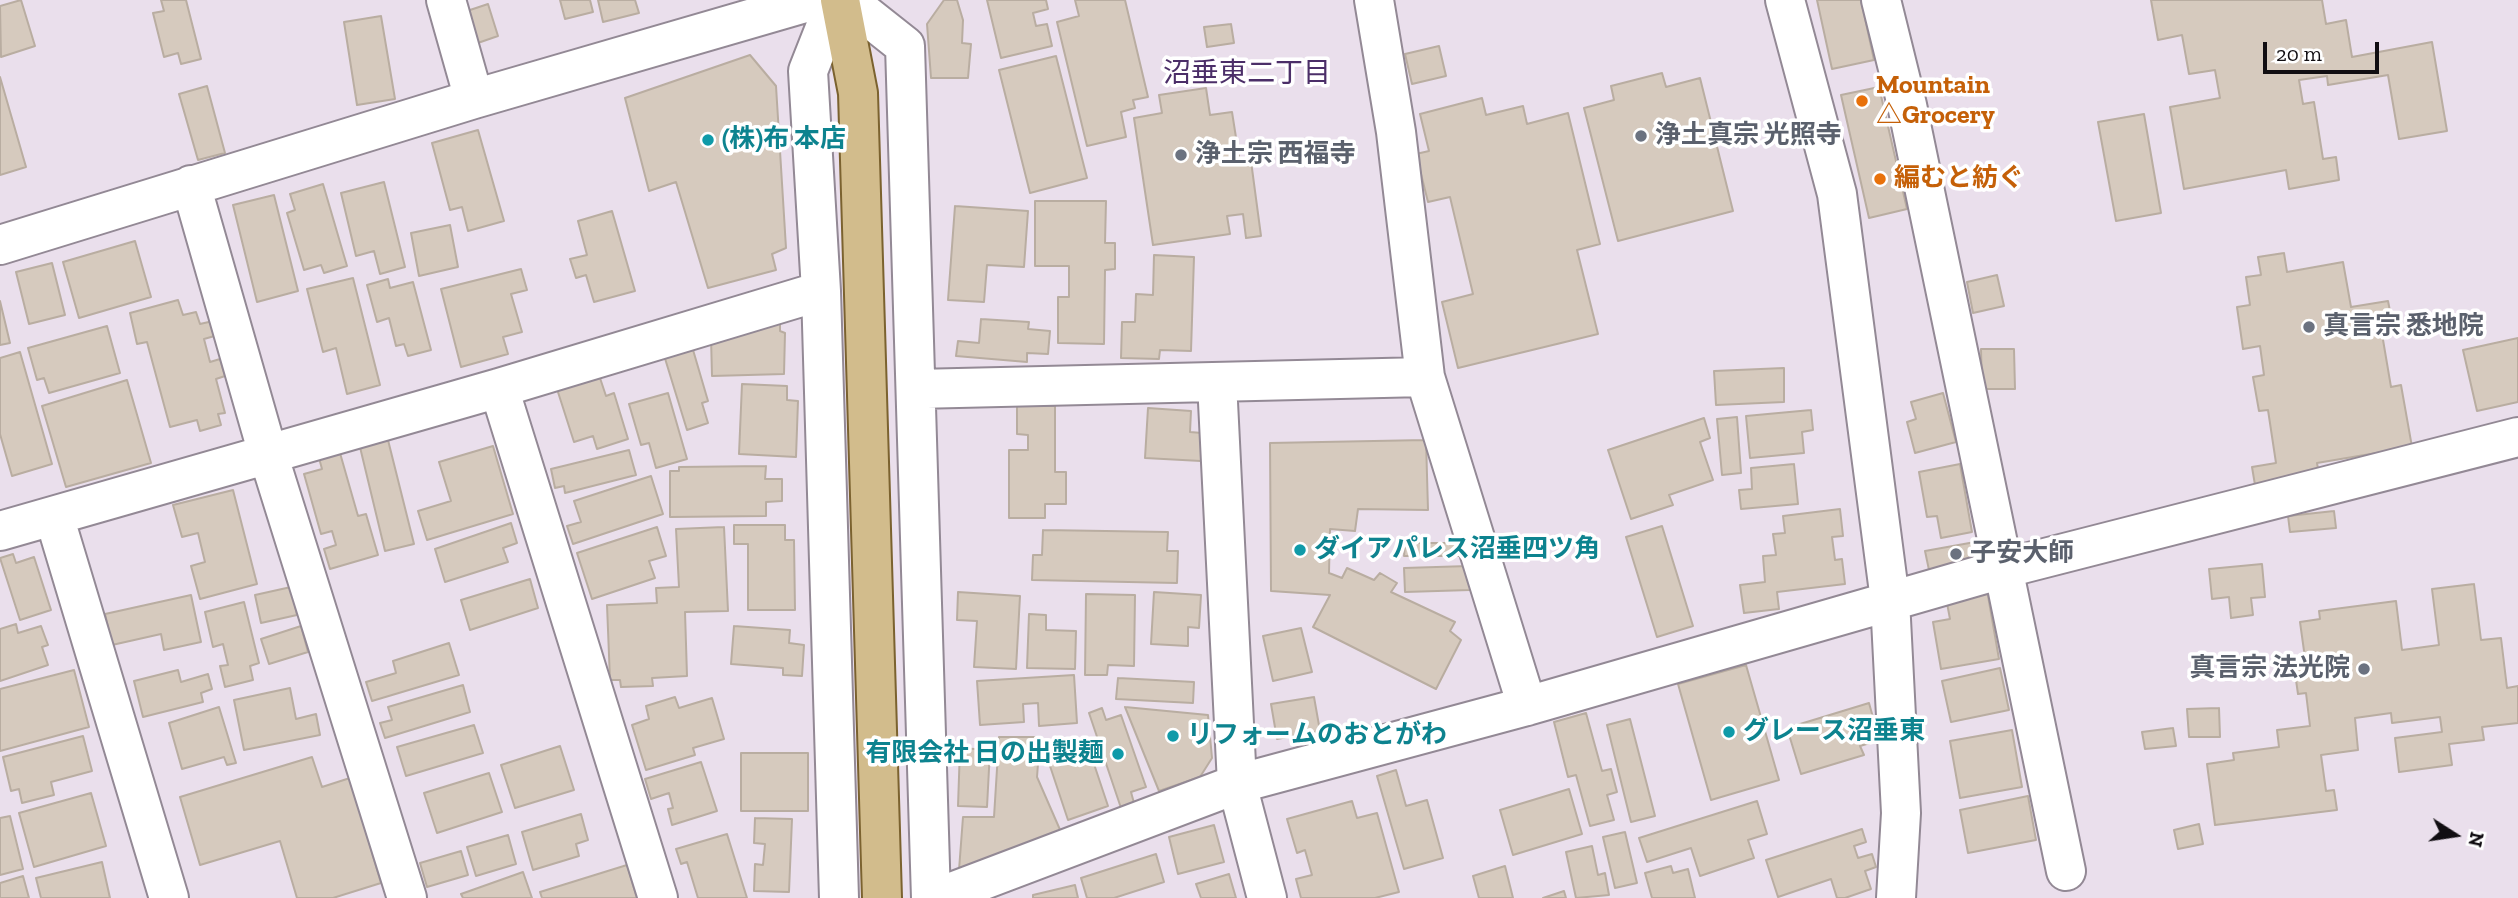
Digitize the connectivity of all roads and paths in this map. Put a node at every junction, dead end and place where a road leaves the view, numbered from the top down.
1 (446, 0) edge
2 (815, 0) edge
3 (838, 0) edge
4 (847, 0) edge
5 (1374, 0) edge
6 (1786, 0) edge
7 (1881, 0) edge
8 (474, 99) junction
9 (191, 185) junction
10 (0, 245) edge
11 (821, 291) junction
12 (1425, 377) junction
13 (1217, 382) junction
14 (499, 388) junction
15 (916, 389) junction
16 (2518, 437) edge
17 (268, 454) junction
18 (54, 516) junction
19 (0, 531) edge
20 (2002, 569) junction
21 (1890, 600) junction
22 (1528, 706) junction
23 (1237, 784) junction
24 (2066, 870) dead end
25 (169, 898) edge
26 (407, 898) edge
27 (659, 898) edge
28 (839, 898) edge
29 (882, 898) edge
30 (934, 898) edge
31 (1267, 898) edge
32 (1896, 898) edge

1 - 8 street
2 - 8 street
3 - 11 street
3 - 29 main road
4 - 15 street
5 - 12 street
6 - 21 street
7 - 20 street
8 - 9 street
9 - 10 street
9 - 17 street
11 - 14 street
11 - 28 street
12 - 13 street
12 - 22 street
13 - 15 street
13 - 23 street
14 - 17 street
14 - 27 street
15 - 30 street
16 - 20 street
17 - 18 street
17 - 26 street
18 - 19 street
18 - 25 street
20 - 21 street
20 - 24 street
21 - 22 street
21 - 32 street
22 - 23 street
23 - 30 street
23 - 31 street

